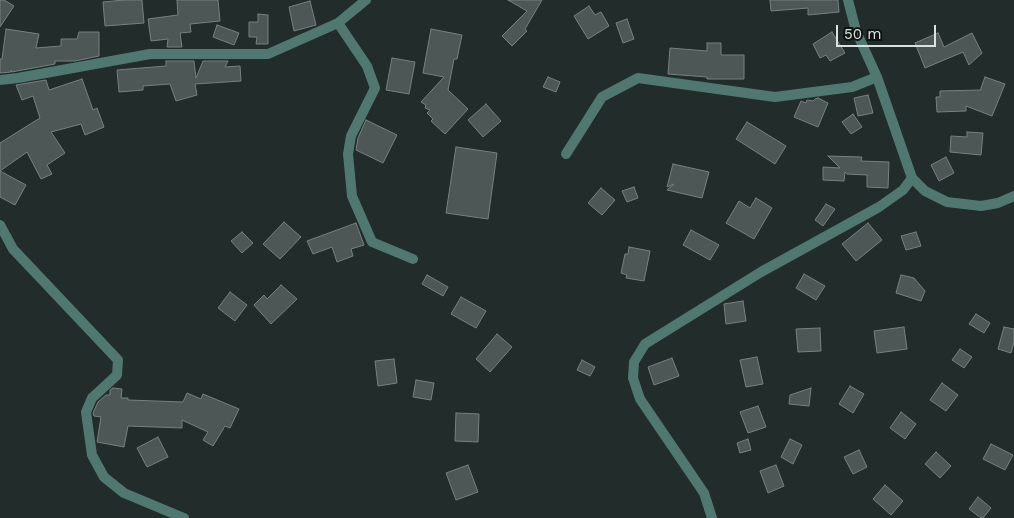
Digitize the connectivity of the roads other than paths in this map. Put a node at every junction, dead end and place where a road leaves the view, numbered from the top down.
1 (366, 0) edge
2 (848, 0) edge
3 (338, 23) junction
4 (877, 77) junction
5 (0, 80) edge
6 (566, 154) dead end
7 (912, 178) junction
8 (1014, 196) edge
9 (0, 225) edge
10 (413, 258) dead end
11 (184, 518) edge
12 (712, 518) edge

1 - 3 street
2 - 4 street
3 - 5 street
3 - 10 street
4 - 6 street
4 - 7 street
7 - 8 street
7 - 12 street
9 - 11 street

